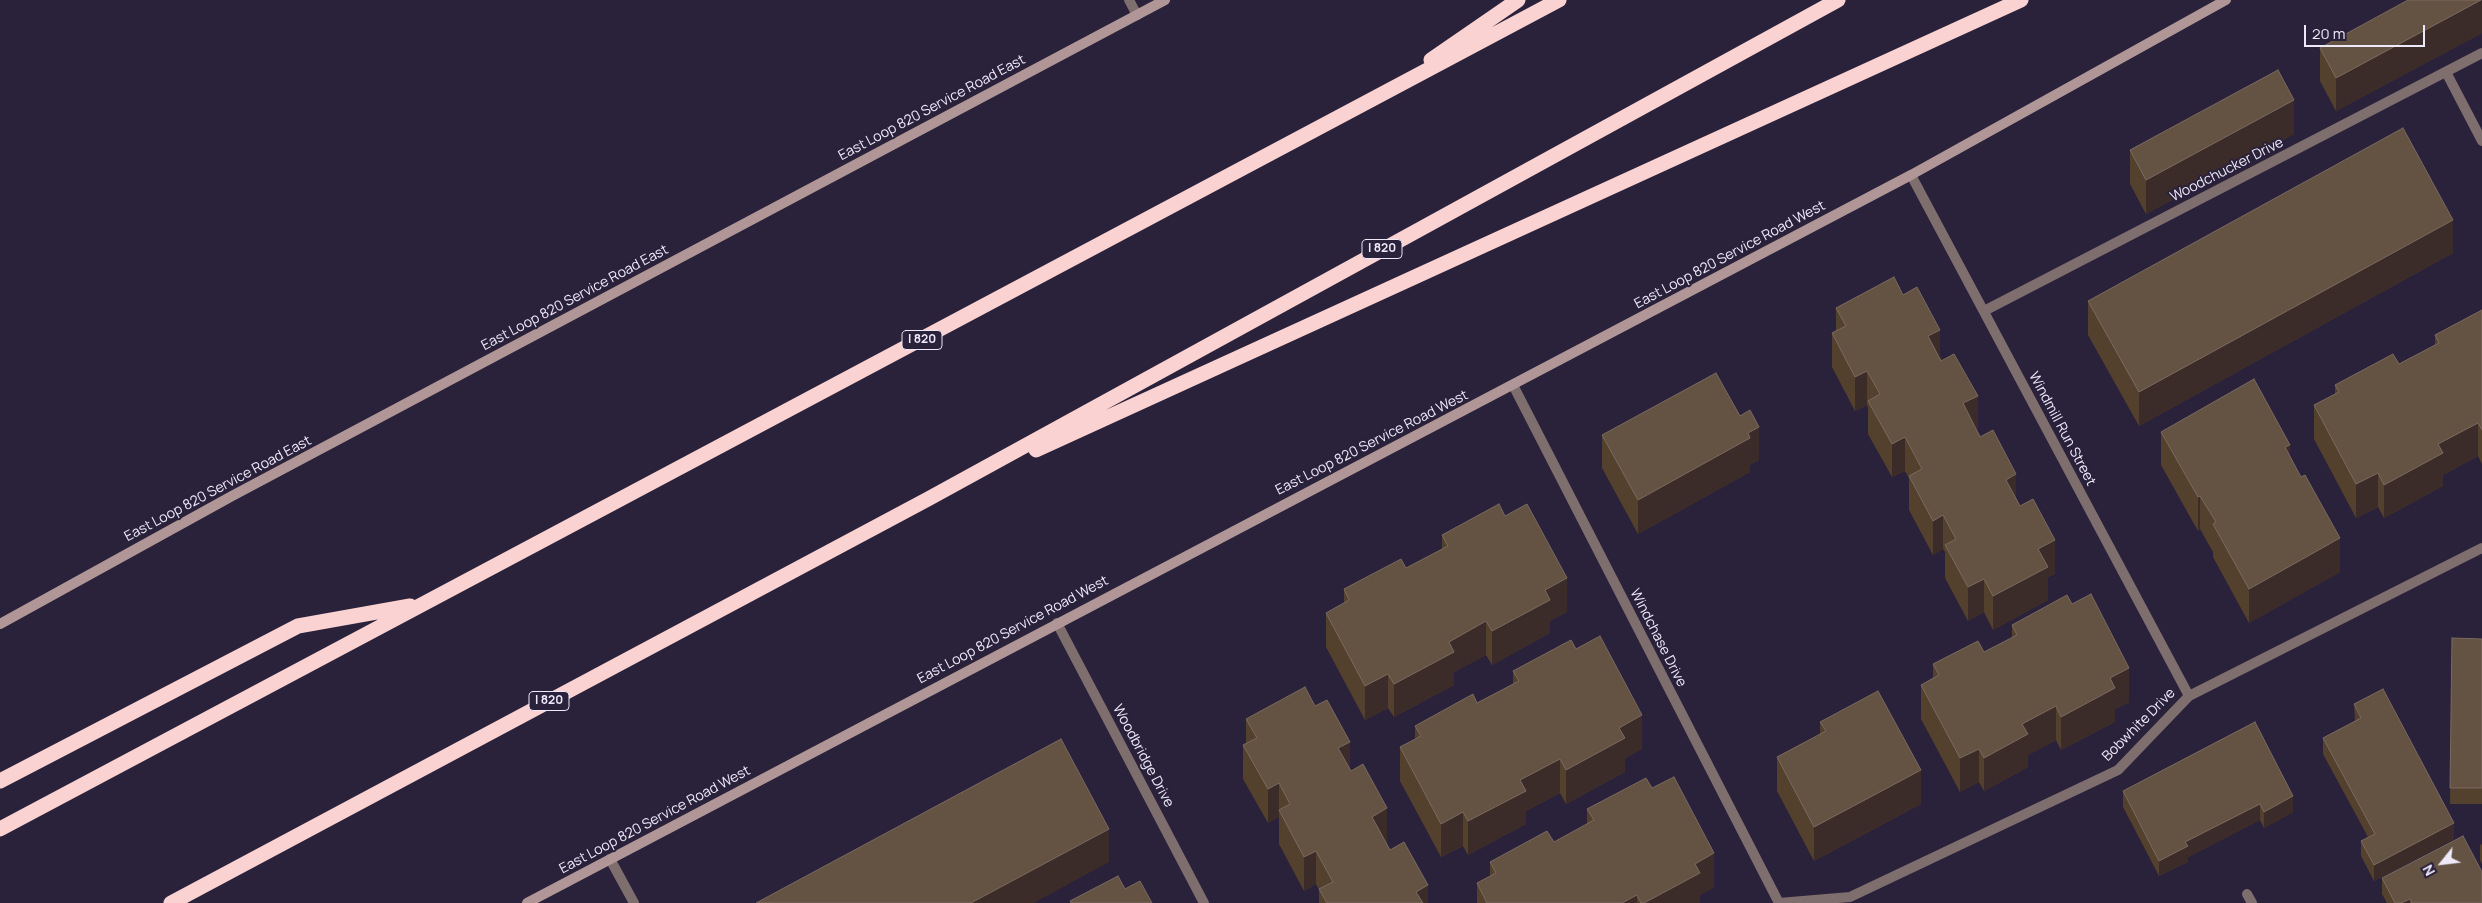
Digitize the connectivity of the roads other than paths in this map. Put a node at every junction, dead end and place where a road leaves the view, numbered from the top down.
1 (1129, 0) edge
2 (1165, 0) edge
3 (1518, 0) edge
4 (1559, 0) edge
5 (1838, 0) edge
6 (2021, 0) edge
7 (2226, 0) edge
8 (1137, 15) junction
9 (2482, 54) edge
10 (2446, 72) junction
11 (1360, 107) junction
12 (2482, 141) edge
13 (1911, 175) junction
14 (1984, 311) junction
15 (1512, 386) junction
16 (928, 499) junction
17 (2482, 548) edge
18 (424, 603) junction
19 (1057, 622) junction
20 (0, 624) edge
21 (2189, 696) junction
22 (0, 781) edge
23 (0, 829) edge
24 (610, 859) junction
25 (171, 903) edge
26 (527, 903) edge
27 (634, 903) edge
28 (1204, 903) edge
29 (1779, 903) edge

1 - 8 street
2 - 8 main road, East Loop 820 Service Road East
3 - 11 highway
4 - 11 highway, I 820
5 - 16 highway, I 820
6 - 16 highway
7 - 13 main road, East Loop 820 Service Road West
8 - 20 main road, East Loop 820 Service Road East
9 - 10 street, Woodchucker Drive
10 - 12 street
10 - 14 street, Woodchucker Drive
11 - 18 highway, I 820
13 - 14 street, Windmill Run Street
13 - 15 main road, East Loop 820 Service Road West
14 - 21 street, Windmill Run Street
15 - 19 main road, East Loop 820 Service Road West
15 - 29 street, Windchase Drive
16 - 25 highway, I 820
17 - 21 street, Bobwhite Drive
18 - 22 highway
18 - 23 highway, I 820
19 - 24 main road, East Loop 820 Service Road West
19 - 28 street, Woodbridge Drive
21 - 29 street, Bobwhite Drive
24 - 26 main road, East Loop 820 Service Road West
24 - 27 street

